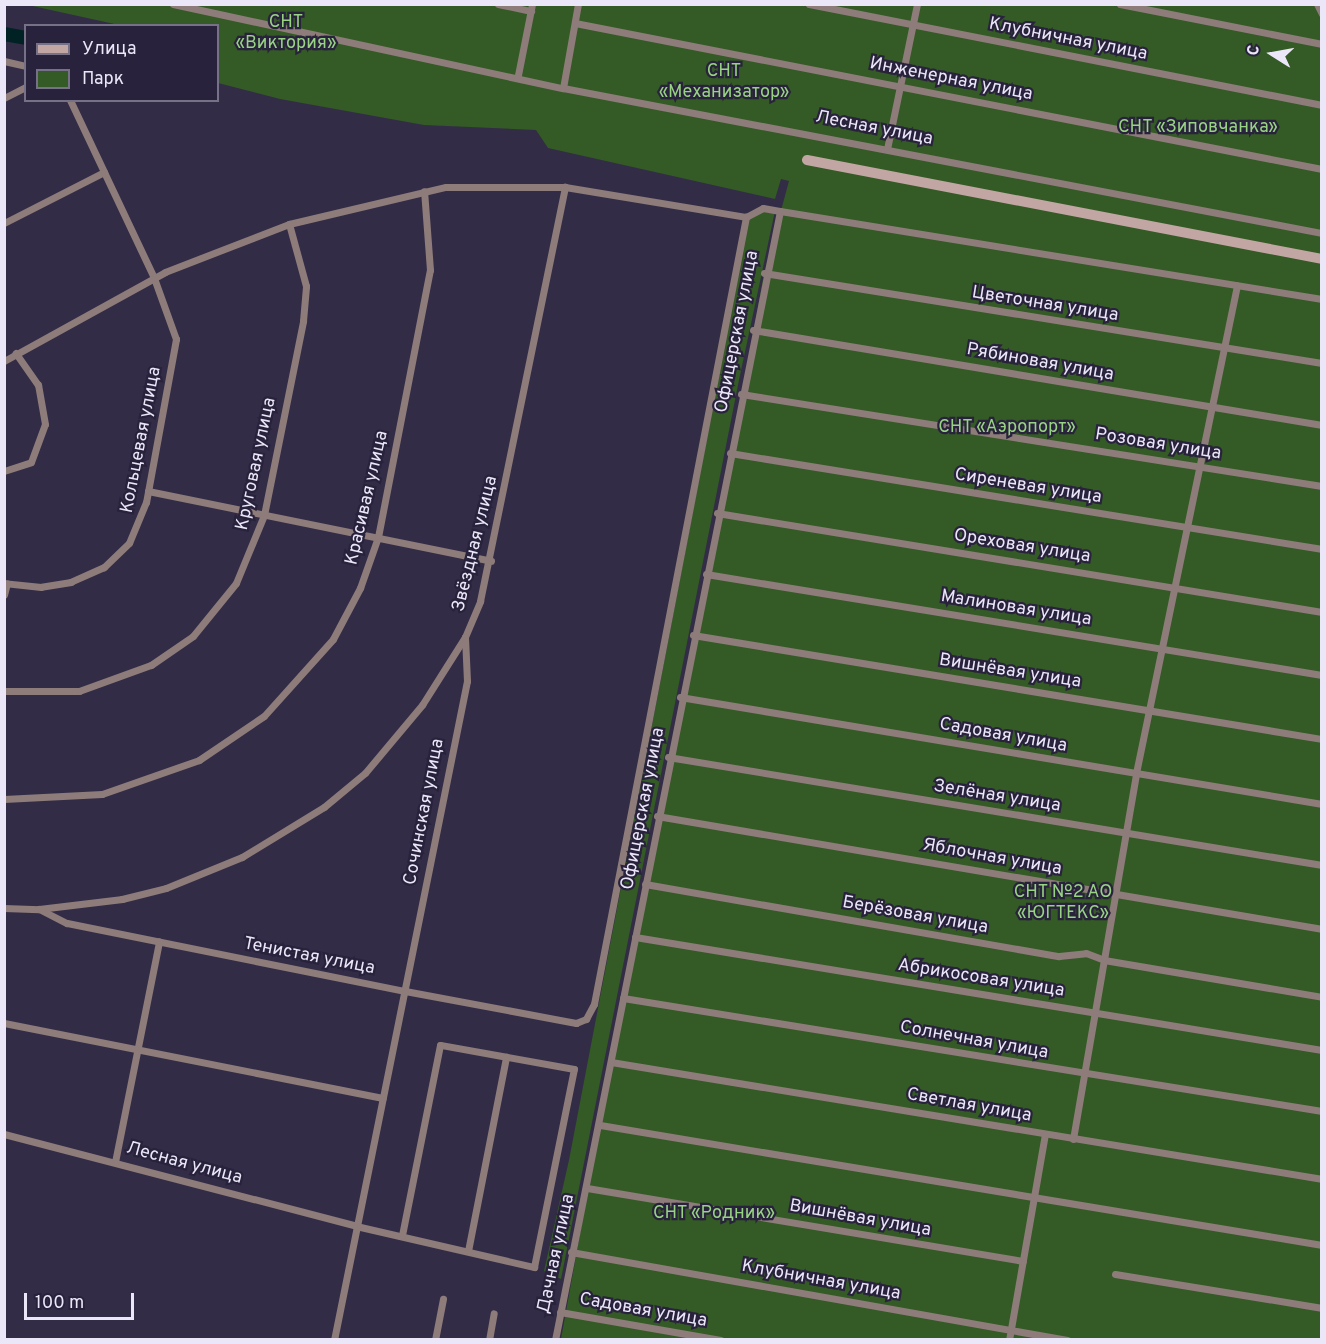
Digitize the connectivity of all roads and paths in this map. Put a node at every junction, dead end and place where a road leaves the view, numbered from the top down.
1 (173, 4) edge
2 (498, 4) edge
3 (578, 4) edge
4 (809, 4) edge
5 (917, 4) edge
6 (1120, 4) edge
7 (1317, 4) edge
8 (532, 8) edge
9 (1322, 14) edge
10 (575, 23) junction
11 (913, 25) junction
12 (1322, 44) edge
13 (4, 61) edge
14 (24, 66) edge
15 (518, 75) junction
16 (900, 85) junction
17 (24, 88) edge
18 (563, 88) junction
19 (4, 98) edge
20 (71, 102) edge
21 (1322, 105) edge
22 (887, 149) junction
23 (807, 160) dead end
24 (1322, 169) edge
25 (104, 172) junction
26 (565, 187) junction
27 (424, 191) junction
28 (780, 211) junction
29 (746, 218) junction
30 (4, 223) edge
31 (289, 224) junction
32 (1322, 233) edge
33 (1322, 259) edge
34 (764, 273) junction
35 (154, 278) junction
36 (1237, 285) junction
37 (1322, 299) edge
38 (753, 330) junction
39 (1226, 349) junction
40 (16, 353) junction
41 (4, 361) edge
42 (1322, 363) edge
43 (741, 394) junction
44 (1212, 408) junction
45 (1322, 425) edge
46 (730, 453) junction
47 (1203, 467) junction
48 (4, 471) edge
49 (1322, 486) edge
50 (148, 491) junction
51 (717, 513) junction
52 (264, 515) junction
53 (1186, 528) junction
54 (378, 537) junction
55 (1322, 549) edge
56 (491, 561) junction
57 (706, 574) junction
58 (6, 583) edge
59 (1174, 587) junction
60 (4, 595) edge
61 (1322, 612) edge
62 (693, 635) junction
63 (465, 637) junction
64 (1160, 648) junction
65 (1322, 675) edge
66 (4, 691) edge
67 (680, 697) junction
68 (1148, 710) junction
69 (1322, 739) edge
70 (668, 757) junction
71 (1136, 773) junction
72 (4, 799) edge
73 (1322, 804) edge
74 (657, 816) junction
75 (1126, 833) junction
76 (1322, 865) edge
77 (645, 884) junction
78 (1113, 894) junction
79 (4, 908) edge
80 (39, 909) junction
81 (1322, 929) edge
82 (635, 937) junction
83 (159, 941) junction
84 (1104, 960) junction
85 (405, 991) junction
86 (1322, 997) edge
87 (622, 998) junction
88 (1095, 1013) junction
89 (4, 1023) edge
90 (138, 1049) junction
91 (1322, 1050) edge
92 (506, 1057) junction
93 (611, 1062) junction
94 (1086, 1075) junction
95 (383, 1098) junction
96 (1322, 1111) edge
97 (600, 1125) junction
98 (4, 1134) edge
99 (1045, 1134) junction
100 (1073, 1139) junction
101 (115, 1162) junction
102 (1322, 1179) edge
103 (586, 1188) junction
104 (1033, 1196) junction
105 (356, 1226) junction
106 (402, 1235) junction
107 (1322, 1245) edge
108 (468, 1251) junction
109 (571, 1252) junction
110 (1023, 1261) junction
111 (1115, 1274) dead end
112 (443, 1299) dead end
113 (1322, 1308) edge
114 (560, 1312) junction
115 (494, 1313) dead end
116 (1011, 1330) junction
117 (334, 1340) edge
118 (435, 1340) edge
119 (489, 1340) edge
120 (555, 1340) edge
121 (721, 1340) edge
122 (1009, 1340) edge
123 (1067, 1340) edge

1 - 15 street, Лесная улица
2 - 8 street
3 - 10 street
4 - 11 street, Клубничная улица
5 - 11 street
6 - 12 street
7 - 9 street
8 - 15 street
10 - 16 street, Инженерная улица
10 - 18 street
11 - 16 street
11 - 21 street, Клубничная улица
13 - 14 street
15 - 18 street, Лесная улица
16 - 22 street
16 - 24 street, Инженерная улица
17 - 19 street
18 - 22 street, Лесная улица
20 - 25 street, Кольцевая улица
22 - 32 street, Лесная улица
23 - 33 street
25 - 30 street
25 - 35 street, Кольцевая улица
26 - 27 street
26 - 29 street
26 - 56 street, Звёздная улица
27 - 31 street
27 - 54 street, Красивая улица
28 - 29 street
28 - 34 street, Офицерская улица
28 - 36 street
29 - 85 street, Тенистая улица
31 - 35 street
31 - 52 street, Круговая улица
34 - 38 street, Офицерская улица
34 - 39 street, Цветочная улица
35 - 40 street
35 - 50 street, Кольцевая улица
36 - 37 street
36 - 39 street
38 - 43 street, Офицерская улица
38 - 44 street, Рябиновая улица
39 - 42 street, Цветочная улица
39 - 44 street
40 - 41 street
40 - 48 street
43 - 46 street, Офицерская улица
43 - 47 street, Розовая улица
44 - 45 street, Рябиновая улица
44 - 47 street
46 - 51 street, Офицерская улица
46 - 53 street, Сиреневая улица
47 - 49 street, Розовая улица
47 - 53 street
50 - 52 street
50 - 58 street, Кольцевая улица
51 - 57 street, Офицерская улица
51 - 59 street, Ореховая улица
52 - 54 street
52 - 66 street, Круговая улица
53 - 55 street, Сиреневая улица
53 - 59 street
54 - 56 street
54 - 72 street, Красивая улица
56 - 63 street, Звёздная улица
57 - 62 street, Офицерская улица
57 - 64 street, Малиновая улица
58 - 60 street
59 - 61 street, Ореховая улица
59 - 64 street
62 - 67 street, Офицерская улица
62 - 68 street, Вишнёвая улица
63 - 80 street, Звёздная улица
63 - 85 street, Сочинская улица
64 - 65 street, Малиновая улица
64 - 68 street
67 - 70 street, Офицерская улица
67 - 71 street, Садовая улица
68 - 69 street, Вишнёвая улица
68 - 71 street
70 - 74 street, Офицерская улица
70 - 75 street, Зелёная улица
71 - 73 street, Садовая улица
71 - 75 street
74 - 77 street, Офицерская улица
74 - 78 street, Яблочная улица
75 - 76 street, Зелёная улица
75 - 78 street
77 - 82 street, Офицерская улица
77 - 84 street, Берёзовая улица
78 - 81 street, Яблочная улица
78 - 84 street
79 - 80 street, Звёздная улица
80 - 83 street, Тенистая улица
82 - 87 street, Офицерская улица
82 - 88 street, Абрикосовая улица
83 - 85 street, Тенистая улица
83 - 90 street
84 - 86 street, Берёзовая улица
84 - 88 street
85 - 95 street, Сочинская улица
87 - 93 street, Офицерская улица
87 - 94 street, Солнечная улица
88 - 91 street, Абрикосовая улица
88 - 94 street
89 - 90 street
90 - 95 street
90 - 101 street
92 - 106 street
92 - 108 street
92 - 108 street, Лесная улица
93 - 97 street, Дачная улица
93 - 99 street, Светлая улица
94 - 96 street, Солнечная улица
94 - 100 street
95 - 105 street, Сочинская улица
97 - 103 street, Дачная улица
97 - 104 street
98 - 101 street, Лесная улица
99 - 100 street, Светлая улица
99 - 104 street
100 - 102 street, Светлая улица
101 - 105 street, Лесная улица
103 - 109 street, Дачная улица
103 - 110 street, Вишнёвая улица
104 - 107 street
104 - 110 street
105 - 106 street, Лесная улица
105 - 117 street, Сочинская улица
106 - 108 street, Лесная улица
109 - 114 street, Дачная улица
109 - 116 street, Клубничная улица
110 - 116 street
111 - 113 street
112 - 118 street
114 - 120 street, Дачная улица
114 - 121 street, Садовая улица
115 - 119 street
116 - 122 street
116 - 123 street, Клубничная улица

